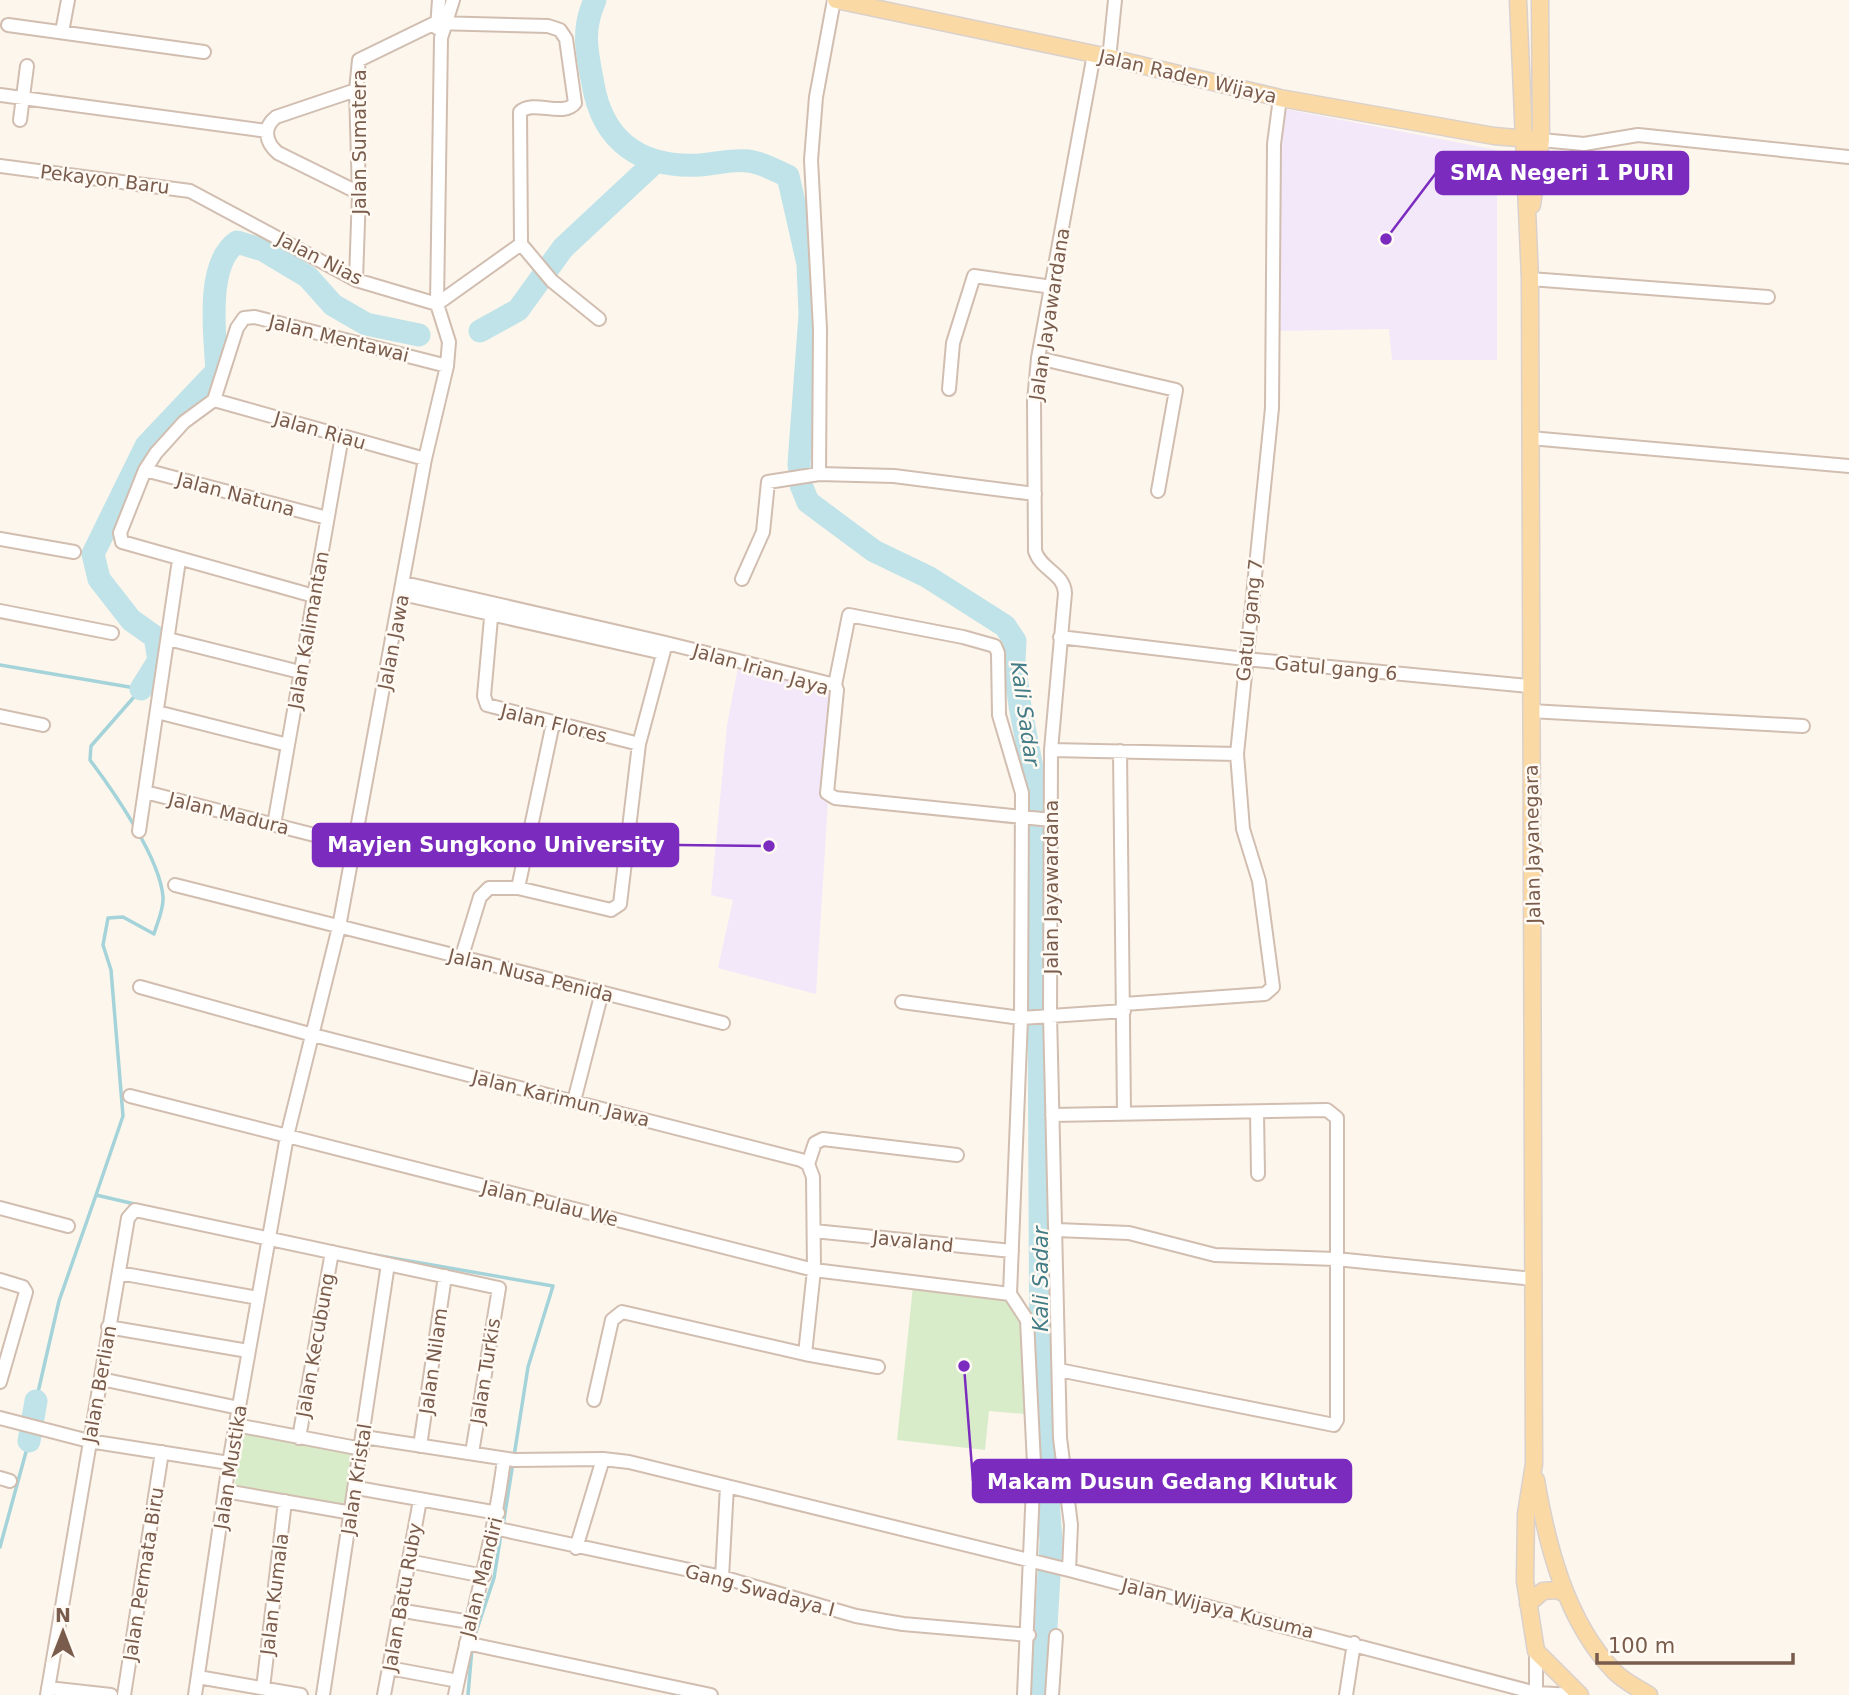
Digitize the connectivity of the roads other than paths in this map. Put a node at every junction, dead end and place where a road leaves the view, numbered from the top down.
1 (68, 0) edge
2 (439, 0) edge
3 (453, 0) edge
4 (840, 0) edge
5 (1115, 0) edge
6 (1518, 0) edge
7 (1540, 0) edge
8 (442, 22) junction
9 (8, 25) dead end
10 (62, 32) junction
11 (204, 52) dead end
12 (1102, 56) junction
13 (27, 66) dead end
14 (356, 90) junction
15 (0, 95) edge
16 (23, 98) junction
17 (1280, 98) junction
18 (20, 120) dead end
19 (267, 131) junction
20 (1522, 139) junction
21 (1541, 140) junction
22 (1849, 157) edge
23 (0, 166) edge
24 (359, 193) junction
25 (208, 199) joint
26 (1529, 225) junction
27 (521, 244) junction
28 (356, 279) junction
29 (1530, 279) junction
30 (1052, 287) junction
31 (1768, 298) dead end
32 (437, 304) junction
33 (600, 319) dead end
34 (1038, 358) junction
35 (447, 366) junction
36 (949, 389) dead end
37 (214, 400) junction
38 (342, 436) junction
39 (1530, 438) junction
40 (425, 459) junction
41 (1849, 466) edge
42 (145, 470) junction
43 (816, 474) junction
44 (1158, 491) dead end
45 (1035, 494) junction
46 (327, 518) junction
47 (0, 539) edge
48 (74, 552) dead end
49 (179, 560) junction
50 (742, 579) dead end
51 (403, 588) junction
52 (314, 596) junction
53 (492, 609) junction
54 (0, 611) edge
55 (112, 633) dead end
56 (1060, 637) junction
57 (168, 639) junction
58 (665, 648) junction
59 (1245, 659) junction
60 (300, 672) junction
61 (835, 685) junction
62 (1529, 686) junction
63 (1530, 711) junction
64 (157, 712) junction
65 (0, 716) edge
66 (552, 723) junction
67 (43, 725) dead end
68 (1803, 726) dead end
69 (639, 744) junction
70 (288, 745) junction
71 (1051, 750) junction
72 (1119, 751) junction
73 (1237, 754) junction
74 (145, 792) junction
75 (1026, 817) junction
76 (1048, 819) junction
77 (274, 825) junction
78 (139, 831) dead end
79 (354, 845) junction
80 (175, 884) dead end
81 (518, 888) junction
82 (339, 928) junction
83 (461, 959) junction
84 (140, 988) dead end
85 (602, 992) junction
86 (902, 1002) dead end
87 (1124, 1008) junction
88 (1035, 1016) junction
89 (723, 1023) dead end
90 (313, 1035) junction
91 (130, 1096) dead end
92 (574, 1101) junction
93 (1257, 1112) junction
94 (1124, 1113) junction
95 (1052, 1115) junction
96 (287, 1136) junction
97 (957, 1155) dead end
98 (808, 1164) junction
99 (1258, 1174) dead end
100 (0, 1208) edge
101 (68, 1226) dead end
102 (1057, 1230) junction
103 (814, 1231) junction
104 (269, 1235) junction
105 (1012, 1251) junction
106 (331, 1252) junction
107 (1336, 1259) junction
108 (388, 1264) junction
109 (814, 1270) junction
110 (119, 1273) junction
111 (445, 1276) junction
112 (1533, 1279) junction
113 (0, 1280) edge
114 (1010, 1294) junction
115 (258, 1298) junction
116 (108, 1327) junction
117 (248, 1350) junction
118 (805, 1354) junction
119 (878, 1367) dead end
120 (1059, 1370) junction
121 (101, 1379) junction
122 (0, 1382) edge
123 (594, 1400) dead end
124 (239, 1408) junction
125 (0, 1418) edge
126 (236, 1424) junction
127 (299, 1438) junction
128 (89, 1441) junction
129 (363, 1443) junction
130 (421, 1446) junction
131 (162, 1452) junction
132 (472, 1453) junction
133 (603, 1459) junction
134 (513, 1460) junction
135 (229, 1463) junction
136 (1534, 1464) junction
137 (727, 1486) junction
138 (357, 1488) junction
139 (225, 1491) junction
140 (420, 1500) junction
141 (285, 1501) junction
142 (352, 1513) junction
143 (498, 1513) junction
144 (500, 1530) junction
145 (576, 1548) junction
146 (408, 1561) junction
147 (1032, 1561) junction
148 (1062, 1569) junction
149 (484, 1576) junction
150 (722, 1577) junction
151 (1566, 1594) junction
152 (1528, 1604) junction
153 (398, 1610) junction
154 (470, 1622) junction
155 (1029, 1635) junction
156 (1056, 1636) dead end
157 (1354, 1643) junction
158 (470, 1644) junction
159 (1536, 1651) junction
160 (389, 1668) junction
161 (198, 1677) junction
162 (458, 1681) junction
163 (263, 1688) junction
164 (1630, 1689) edge
165 (48, 1691) edge
166 (1536, 1694) edge
167 (111, 1695) edge
168 (124, 1695) edge
169 (195, 1695) edge
170 (301, 1695) edge
171 (323, 1695) edge
172 (384, 1695) edge
173 (455, 1695) edge
174 (711, 1695) edge
175 (1024, 1695) edge
176 (1052, 1695) edge
177 (1346, 1695) edge
178 (1578, 1695) edge
179 (1649, 1695) edge

1 - 10 street
2 - 8 street, Jalan Jawa
3 - 8 street, Jalan Jawa
4 - 12 main road, Jalan Raden Wijaya
4 - 43 street
5 - 12 street, Jalan Jayawardana
6 - 20 main road, Jalan Jayanegara
7 - 21 main road, Jalan Jayanegara
8 - 14 street, Jalan Sumatera
8 - 27 street
8 - 32 street, Jalan Jawa
9 - 10 street
10 - 11 street
12 - 17 main road, Jalan Raden Wijaya
12 - 30 street, Jalan Jayawardana
13 - 16 street
14 - 19 street
14 - 24 street, Jalan Sumatera
15 - 16 street
16 - 18 street
16 - 19 street
17 - 20 main road, Jalan Raden Wijaya
17 - 59 street, Gatul gang 7
19 - 24 street
20 - 21 main road, Jalan Raden Wijaya
20 - 26 main road, Jalan Jayanegara
21 - 22 street
21 - 26 main road, Jalan Jayanegara
23 - 25 street, Pekayon Baru
24 - 28 street, Jalan Sumatera
25 - 28 street, Jalan Nias
26 - 29 main road, Jalan Jayanegara
27 - 32 street
27 - 33 street
28 - 32 street, Jalan Nias
29 - 31 street
29 - 39 main road, Jalan Jayanegara
30 - 34 street, Jalan Jayawardana
30 - 36 street
32 - 35 street, Jalan Jawa
34 - 44 street
34 - 45 street, Jalan Jayawardana
35 - 37 street, Jalan Mentawai
35 - 40 street, Jalan Jawa
37 - 38 street, Jalan Riau
37 - 42 street
38 - 40 street, Jalan Riau
38 - 46 street, Jalan Kalimantan
39 - 41 street
39 - 62 main road, Jalan Jayanegara
40 - 51 street, Jalan Jawa
42 - 46 street, Jalan Natuna
42 - 49 street
43 - 45 street
43 - 50 street
45 - 56 street, Jalan Jayawardana
46 - 52 street, Jalan Kalimantan
47 - 48 street
49 - 52 street
49 - 57 street
51 - 53 street, Jalan Irian Jaya
51 - 79 street, Jalan Jawa
52 - 60 street, Jalan Kalimantan
53 - 58 street, Jalan Irian Jaya
53 - 66 street, Jalan Flores
54 - 55 street
56 - 59 street, Gatul gang 6
56 - 71 street, Jalan Jayawardana
57 - 60 street
57 - 64 street
58 - 61 street, Jalan Irian Jaya
58 - 69 street
59 - 62 street, Gatul gang 6
59 - 73 street, Gatul gang 7
60 - 70 street, Jalan Kalimantan
61 - 75 street, Jalan Irian Jaya
61 - 75 street
62 - 63 main road, Jalan Jayanegara
63 - 68 street
63 - 112 main road, Jalan Jayanegara
64 - 70 street
64 - 74 street
65 - 67 street
66 - 69 street, Jalan Flores
66 - 81 street
69 - 81 street
70 - 77 street, Jalan Kalimantan
71 - 72 street
71 - 76 street, Jalan Jayawardana
72 - 73 street
72 - 87 street
73 - 87 street, Gatul gang 7
74 - 77 street, Jalan Madura
74 - 78 street
75 - 76 street, Jalan Irian Jaya
75 - 88 street
76 - 88 street, Jalan Jayawardana
77 - 79 street, Jalan Madura
79 - 82 street, Jalan Jawa
80 - 82 street, Jalan Nusa Penida
81 - 83 street
82 - 83 street, Jalan Nusa Penida
82 - 90 street, Jalan Jawa
83 - 85 street, Jalan Nusa Penida
84 - 90 street, Jalan Karimun Jawa
85 - 89 street, Jalan Nusa Penida
85 - 92 street
86 - 88 street
87 - 88 street
87 - 94 street
88 - 95 street, Jalan Jayawardana
88 - 105 street
90 - 92 street, Jalan Karimun Jawa
90 - 96 street, Jalan Jawa
91 - 96 street, Jalan Pulau We
92 - 98 street, Jalan Karimun Jawa
93 - 94 street
93 - 99 street
93 - 107 street
94 - 95 street
95 - 102 street, Jalan Jayawardana
96 - 104 street, Jalan Jawa
96 - 109 street, Jalan Pulau We
97 - 98 street
98 - 103 street
100 - 101 street
102 - 107 street
102 - 120 street, Jalan Jayawardana
103 - 105 street, Javaland
103 - 109 street
104 - 106 street
104 - 110 street, Jalan Berlian
104 - 115 street, Jalan Mustika
105 - 114 street
106 - 108 street
106 - 127 street, Jalan Kecubung
107 - 112 street
107 - 120 street
108 - 111 street
108 - 129 street, Jalan Kristal
109 - 114 street, Jalan Pulau We
109 - 118 street
110 - 115 street
110 - 116 street, Jalan Berlian
111 - 130 street, Jalan Nilam
111 - 132 street, Jalan Turkis
112 - 136 main road, Jalan Jayanegara
113 - 122 street
114 - 147 street
115 - 117 street, Jalan Mustika
116 - 117 street
116 - 121 street, Jalan Berlian
117 - 124 street, Jalan Mustika
118 - 119 street
118 - 123 street
120 - 148 street, Jalan Jayawardana
121 - 124 street
121 - 128 street, Jalan Berlian
124 - 126 street, Jalan Mustika
125 - 128 street
126 - 127 street, Jalan Wijaya Kusuma
126 - 135 street, Jalan Mustika
127 - 129 street, Jalan Wijaya Kusuma
128 - 131 street
128 - 165 street, Jalan Berlian
129 - 130 street, Jalan Wijaya Kusuma
129 - 138 street, Jalan Kristal
130 - 132 street, Jalan Wijaya Kusuma
131 - 135 street
131 - 168 street, Jalan Permata Biru
132 - 134 street, Jalan Wijaya Kusuma
133 - 134 street, Jalan Wijaya Kusuma
133 - 137 street, Jalan Wijaya Kusuma
133 - 145 street
134 - 143 street, Jalan Mandiri
135 - 139 street, Jalan Mustika
136 - 151 main road, Jalan Jayanegara
136 - 152 main road, Jalan Jayanegara
137 - 147 street, Jalan Wijaya Kusuma
137 - 150 street
138 - 140 street
138 - 142 street, Jalan Kristal
139 - 141 street
139 - 161 street, Jalan Mustika
140 - 143 street
140 - 146 street, Jalan Batu Ruby
141 - 142 street
141 - 163 street, Jalan Kumala
142 - 171 street, Jalan Kristal
143 - 144 street, Jalan Mandiri
144 - 145 street, Gang Swadaya I
144 - 149 street, Jalan Mandiri
145 - 150 street, Gang Swadaya I
146 - 149 street
146 - 153 street, Jalan Batu Ruby
147 - 148 street, Jalan Wijaya Kusuma
147 - 155 street
148 - 157 street, Jalan Wijaya Kusuma
149 - 154 street, Jalan Mandiri
150 - 155 street, Gang Swadaya I
151 - 152 main road
151 - 164 main road, Jalan Jayanegara
152 - 159 main road, Jalan Jayanegara
153 - 154 street
153 - 160 street, Jalan Batu Ruby
154 - 158 street, Jalan Mandiri
155 - 175 street
156 - 176 street
157 - 166 street, Jalan Wijaya Kusuma
157 - 177 street
158 - 162 street, Jalan Mandiri
158 - 174 street
159 - 166 street
159 - 178 main road
160 - 162 street
160 - 172 street, Jalan Batu Ruby
161 - 163 street
161 - 169 street, Jalan Mustika
162 - 173 street, Jalan Mandiri
163 - 170 street
164 - 179 main road, Jalan Jayanegara
165 - 167 street
166 - 178 street, Jalan Wijaya Kusuma

